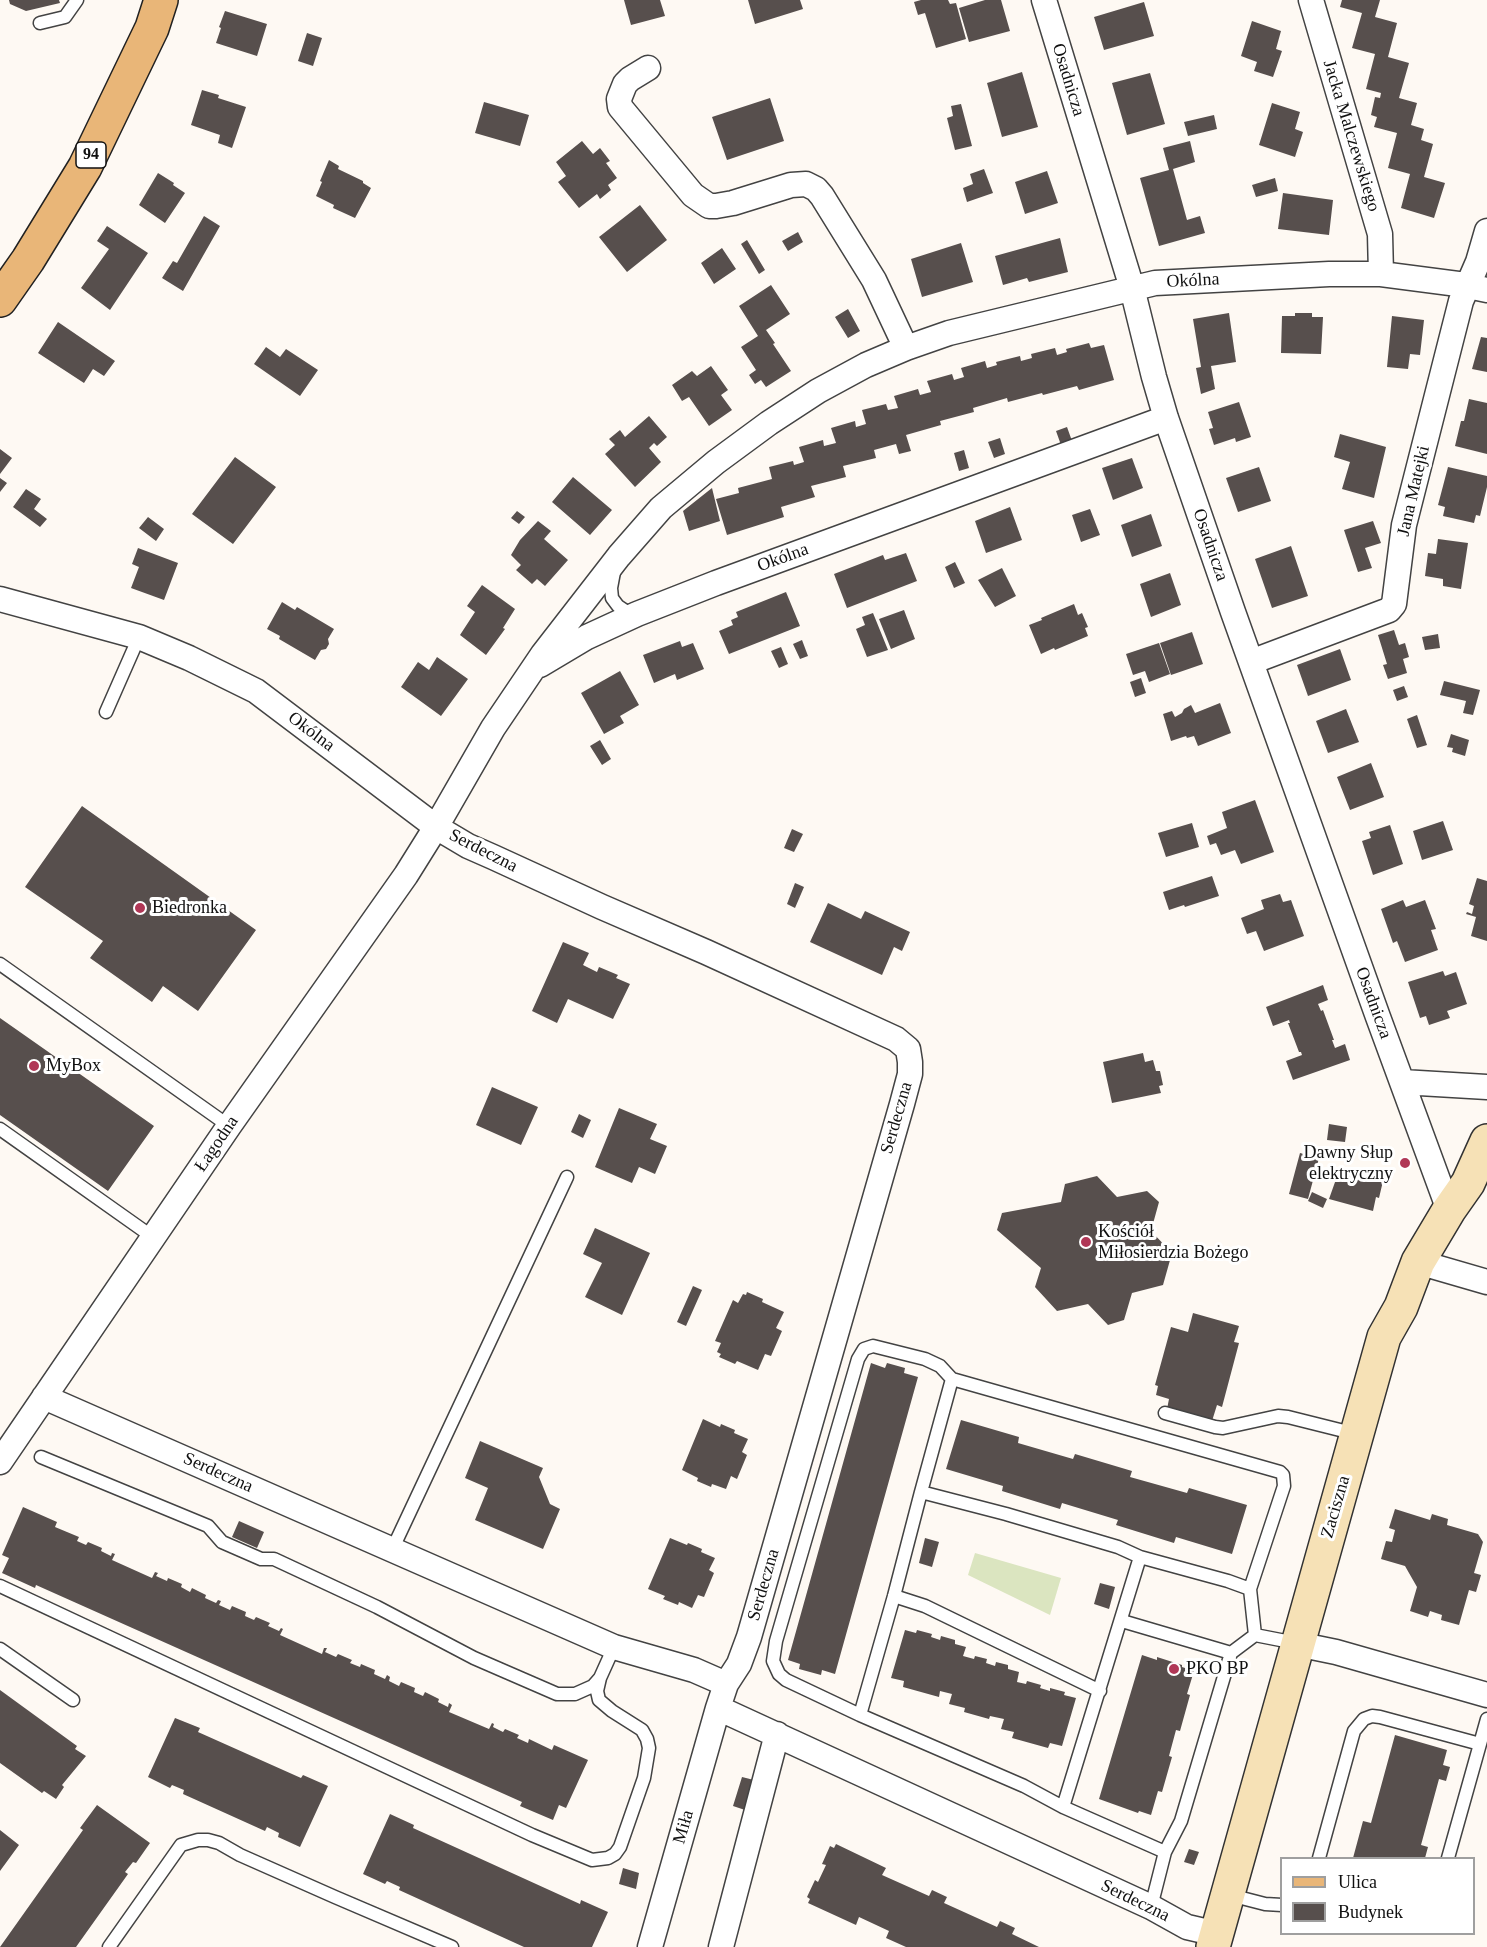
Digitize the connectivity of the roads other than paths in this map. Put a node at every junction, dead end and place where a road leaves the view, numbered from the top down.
1 (77, 0) edge
2 (161, 0) edge
3 (1044, 0) edge
4 (1311, 0) edge
5 (40, 23) dead end
6 (648, 68) dead end
7 (1487, 231) edge
8 (1381, 274) junction
9 (1132, 288) junction
10 (1477, 288) edge
11 (0, 300) edge
12 (906, 348) junction
13 (1166, 417) junction
14 (619, 556) junction
15 (0, 598) edge
16 (637, 614) junction
17 (139, 637) junction
18 (1251, 662) junction
19 (533, 669) junction
20 (106, 712) dead end
21 (436, 827) junction
22 (0, 964) edge
23 (1402, 1082) junction
24 (1487, 1087) edge
25 (229, 1126) junction
26 (0, 1129) edge
27 (1487, 1142) edge
28 (567, 1177) dead end
29 (1449, 1210) junction
30 (154, 1238) junction
31 (1418, 1262) junction
32 (1487, 1282) edge
33 (952, 1379) junction
34 (44, 1397) junction
35 (1165, 1413) dead end
36 (1356, 1434) junction
37 (41, 1457) dead end
38 (0, 1462) edge
39 (921, 1492) junction
40 (392, 1550) junction
41 (1140, 1557) junction
42 (0, 1586) edge
43 (1250, 1589) junction
44 (894, 1596) junction
45 (1122, 1621) junction
46 (1255, 1635) junction
47 (1297, 1644) junction
48 (614, 1647) junction
49 (0, 1649) edge
50 (1232, 1653) junction
51 (600, 1678) junction
52 (726, 1684) junction
53 (1100, 1691) junction
54 (1487, 1695) edge
55 (73, 1700) dead end
56 (718, 1707) junction
57 (860, 1715) junction
58 (1487, 1719) edge
59 (777, 1734) junction
60 (1480, 1744) junction
61 (1063, 1807) junction
62 (1165, 1852) junction
63 (1319, 1857) edge
64 (1448, 1857) edge
65 (1228, 1894) junction
66 (1280, 1905) edge
67 (1151, 1907) junction
68 (1215, 1940) edge
69 (109, 1947) edge
70 (452, 1947) edge
71 (650, 1947) edge
72 (721, 1947) edge

1 - 5 lane
2 - 11 main road, 94
3 - 9 street, Osadnicza
4 - 8 street, Jacka Malczewskiego
6 - 12 street
7 - 10 street, Jana Matejki
8 - 9 street, Okólna
8 - 10 street, Okólna
9 - 12 street, Okólna
9 - 13 street, Osadnicza
10 - 18 street, Jana Matejki
12 - 14 street, Okólna
13 - 16 street, Okólna
13 - 18 street, Osadnicza
14 - 16 lane, Okólna
14 - 19 street, Okólna
15 - 17 street, Okólna
16 - 19 street, Okólna
17 - 20 lane
17 - 21 street, Okólna
18 - 23 street, Osadnicza
19 - 21 street, Okólna
21 - 25 street, Łagodna
21 - 52 street, Serdeczna
22 - 25 lane
23 - 24 street
23 - 29 street
25 - 30 street, Łagodna
26 - 30 lane
27 - 29 street, Zaciszna
28 - 40 lane
29 - 31 street, Zaciszna
30 - 34 street, Łagodna
31 - 32 street
31 - 36 street, Zaciszna
33 - 39 lane
33 - 43 lane
33 - 57 lane
34 - 38 street, Łagodna
34 - 40 street, Serdeczna
35 - 36 lane
36 - 47 street, Zaciszna
37 - 51 lane
39 - 41 lane
39 - 44 lane
40 - 48 street, Serdeczna
41 - 43 lane
41 - 45 lane
42 - 51 lane
43 - 46 lane
44 - 53 lane
44 - 57 lane
45 - 50 lane
45 - 53 lane
46 - 47 lane
46 - 50 lane
47 - 54 street
47 - 65 street, Zaciszna
48 - 51 lane
48 - 52 street, Serdeczna
49 - 55 lane
50 - 62 lane
52 - 56 street, Serdeczna
53 - 61 lane
56 - 59 street, Serdeczna
56 - 71 street, Miła
57 - 61 lane
58 - 60 lane
59 - 67 street, Serdeczna
59 - 72 street
60 - 63 lane
60 - 64 lane
61 - 62 lane
62 - 67 lane
65 - 66 lane
65 - 68 street, Zaciszna
67 - 68 street, Serdeczna
69 - 70 lane

